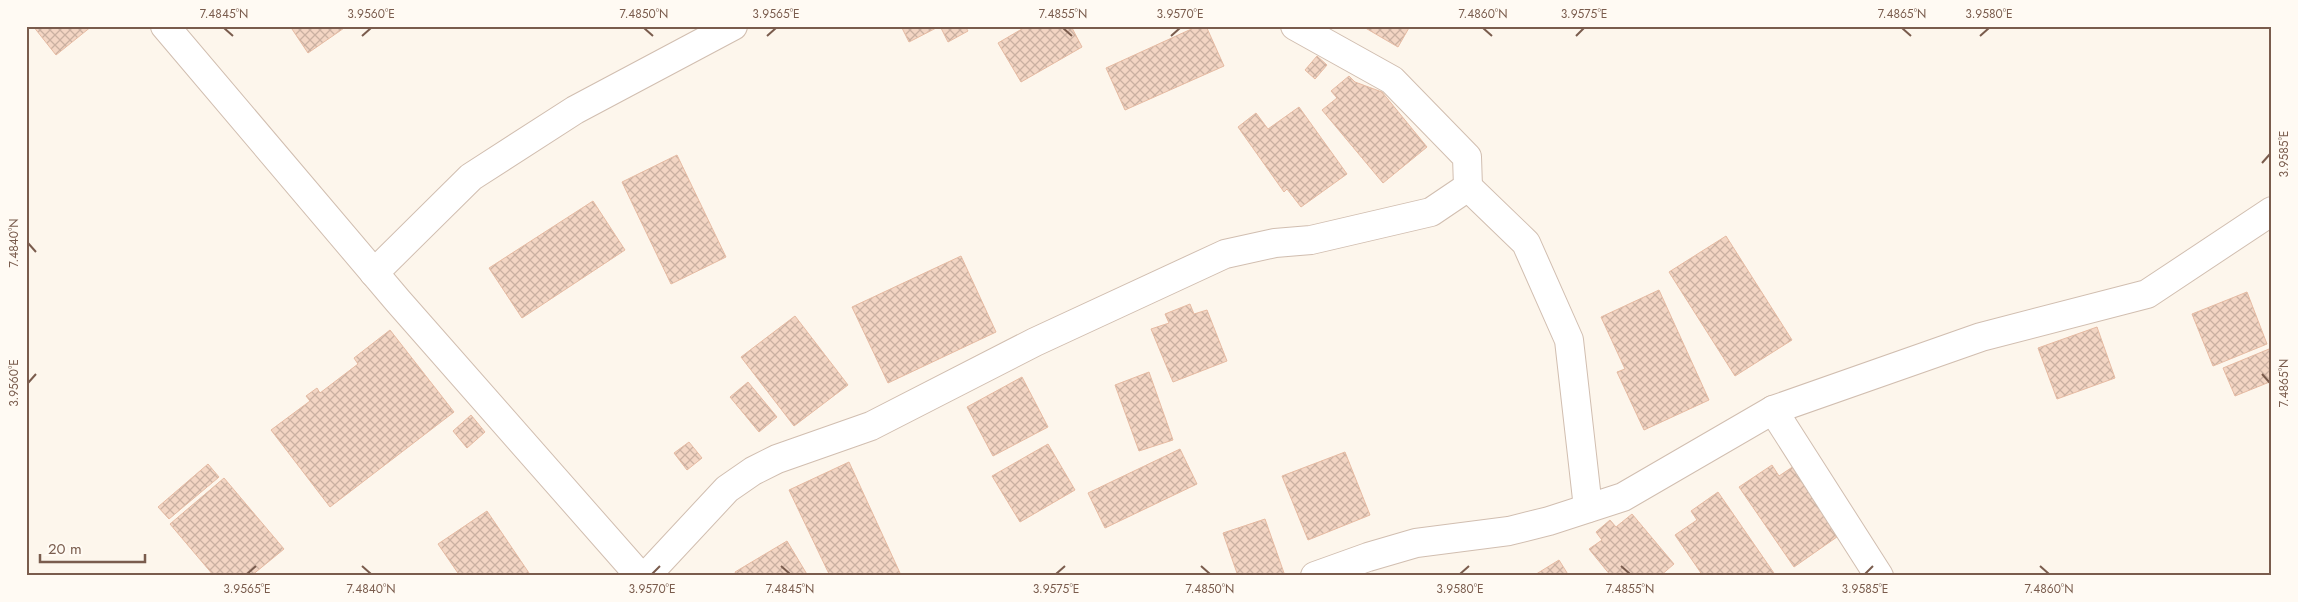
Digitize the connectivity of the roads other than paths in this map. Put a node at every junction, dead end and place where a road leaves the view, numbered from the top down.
1 (165, 26) edge
2 (733, 26) edge
3 (1295, 26) edge
4 (1468, 187) junction
5 (2272, 210) edge
6 (374, 273) junction
7 (1773, 410) junction
8 (1588, 508) junction
9 (640, 576) edge
10 (646, 576) edge
11 (1315, 576) edge
12 (1879, 576) edge

1 - 6 street
2 - 6 street
3 - 4 street
4 - 8 street
4 - 10 street
5 - 7 street
6 - 9 street
7 - 8 street
7 - 12 street
8 - 11 street

